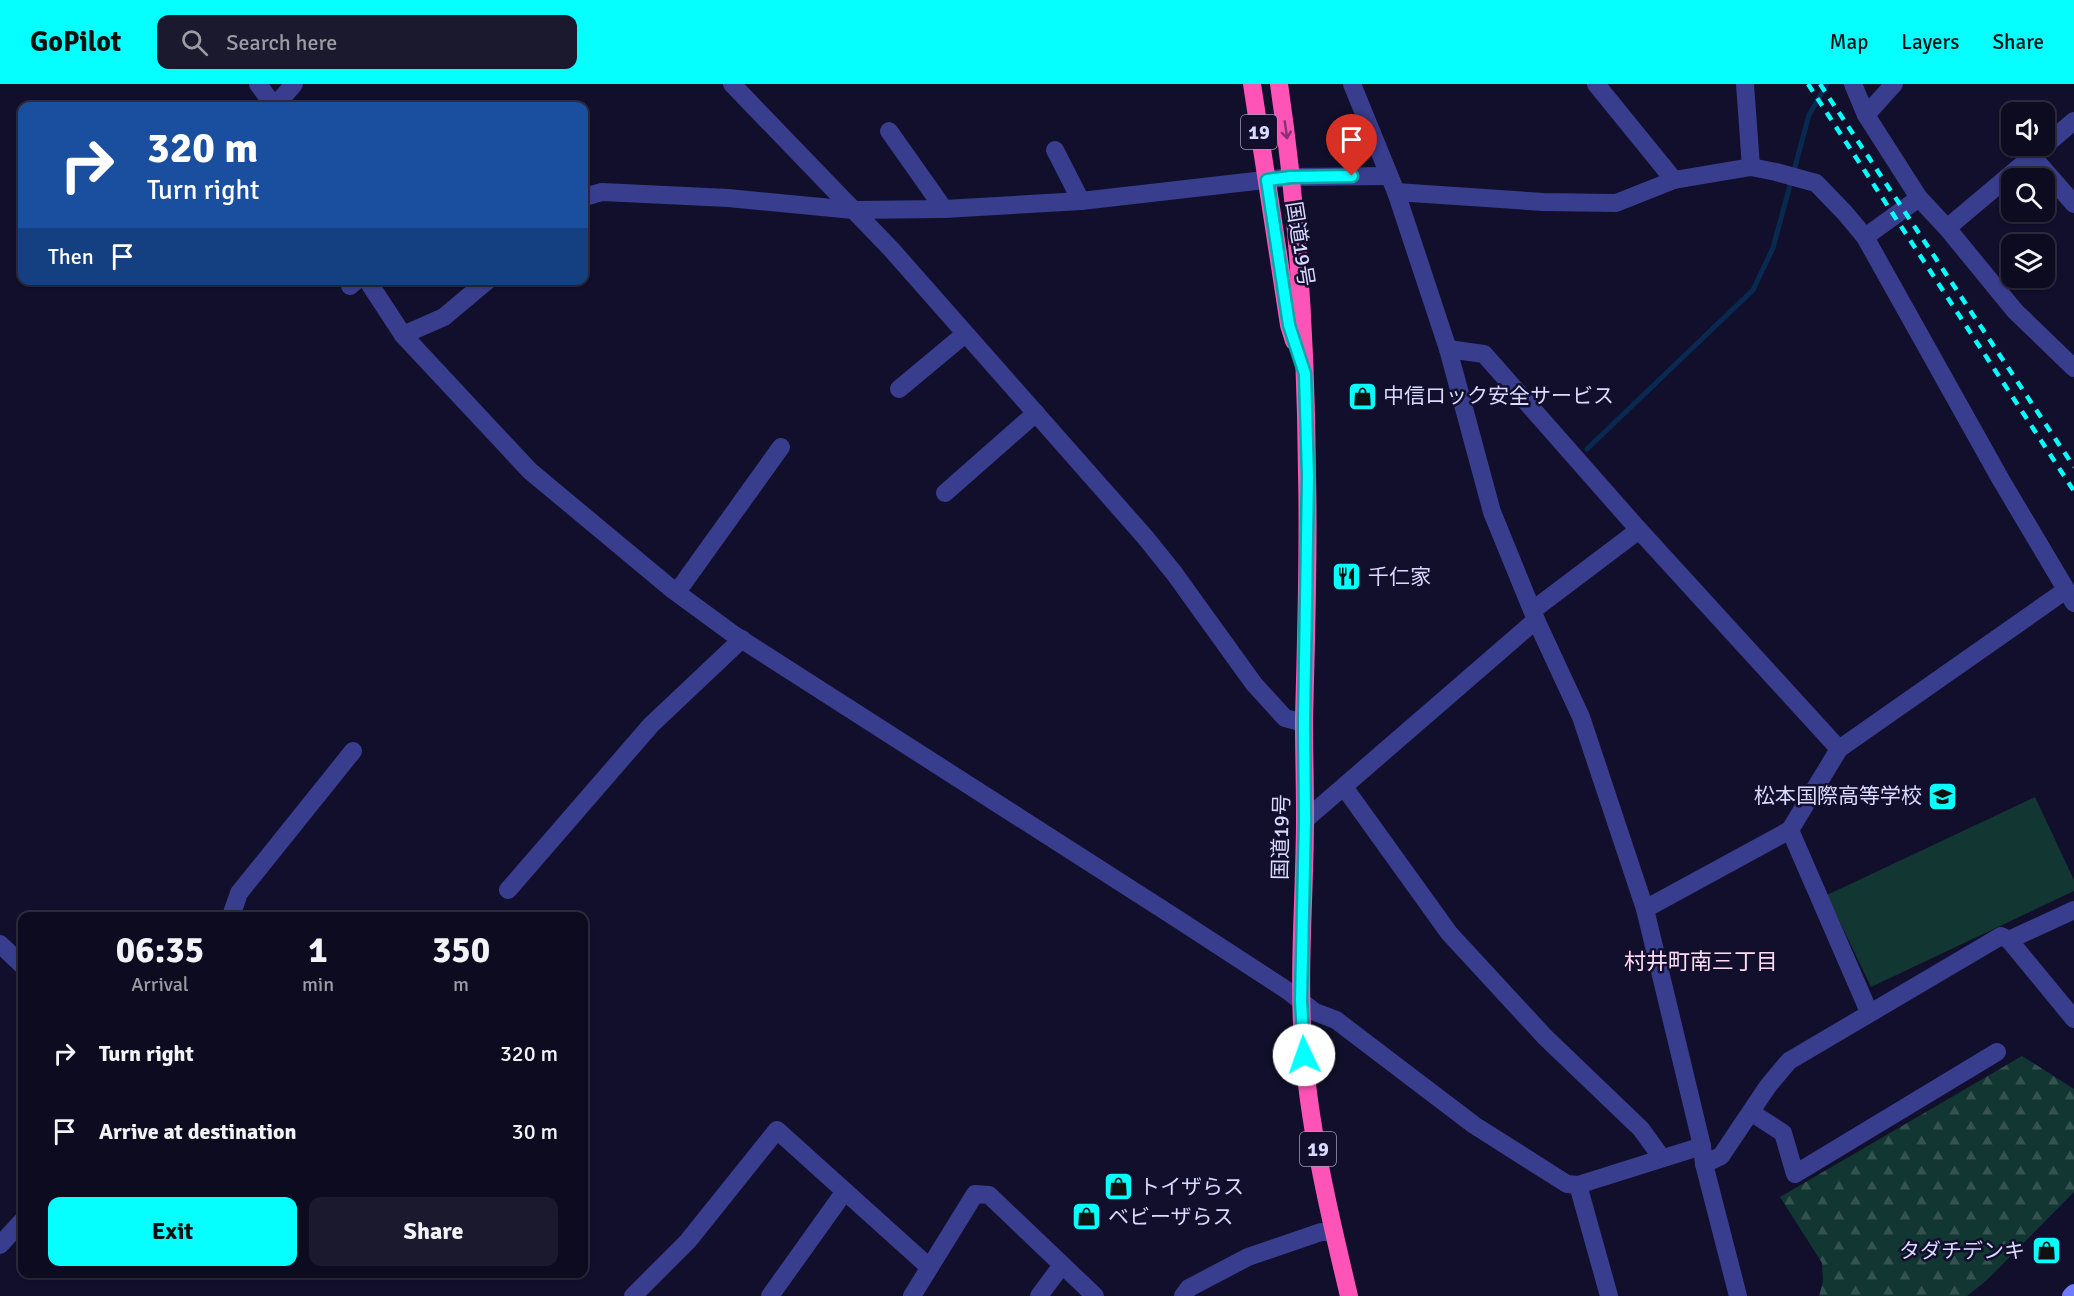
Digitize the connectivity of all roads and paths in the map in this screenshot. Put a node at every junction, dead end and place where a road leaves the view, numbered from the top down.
1 (258, 84) edge
2 (294, 84) edge
3 (732, 84) edge
4 (1252, 84) edge
5 (1279, 84) edge
6 (1352, 84) edge
7 (1596, 84) edge
8 (1745, 84) edge
9 (1853, 84) edge
10 (1894, 84) edge
11 (271, 102) edge
12 (278, 102) edge
13 (1866, 115) junction
14 (2074, 121) edge
15 (889, 131) dead end
16 (2055, 137) edge
17 (1054, 150) dead end
18 (2032, 156) joint
19 (1751, 167) junction
20 (1291, 177) junction
21 (1267, 180) junction
22 (1674, 180) junction
23 (1392, 184) junction
24 (588, 196) edge
25 (1919, 198) junction
26 (1081, 201) junction
27 (2074, 204) edge
28 (944, 208) junction
29 (853, 210) junction
30 (1947, 228) junction
31 (1865, 237) junction
32 (360, 285) edge
33 (482, 285) edge
34 (965, 334) junction
35 (403, 336) junction
36 (1448, 349) junction
37 (2074, 368) edge
38 (1305, 374) junction
39 (899, 389) dead end
40 (1036, 413) junction
41 (781, 447) dead end
42 (945, 493) dead end
43 (1639, 530) junction
44 (677, 592) junction
45 (2070, 597) edge
46 (1535, 615) junction
47 (742, 639) junction
48 (1304, 723) junction
49 (1839, 749) junction
50 (353, 751) dead end
51 (1344, 787) junction
52 (1305, 820) junction
53 (1790, 830) junction
54 (508, 891) dead end
55 (1645, 909) junction
56 (2074, 910) edge
57 (232, 912) edge
58 (2009, 940) junction
59 (0, 944) edge
60 (18, 961) edge
61 (1301, 1000) junction
62 (1869, 1012) junction
63 (2074, 1019) edge
64 (1997, 1052) dead end
65 (1752, 1113) junction
66 (1703, 1155) junction
67 (1662, 1158) junction
68 (1578, 1185) junction
69 (845, 1191) junction
70 (18, 1225) edge
71 (1334, 1232) junction
72 (0, 1245) edge
73 (1062, 1265) junction
74 (929, 1268) junction
75 (633, 1296) edge
76 (770, 1296) edge
77 (912, 1296) edge
78 (1039, 1296) edge
79 (1095, 1296) edge
80 (1183, 1296) edge
81 (1349, 1296) edge
82 (1609, 1296) edge
83 (1738, 1296) edge

1 - 11 street
2 - 12 street
3 - 29 street
4 - 21 highway, 国道19号 / 19
5 -> 20 highway, 国道19号 / 19
6 - 23 street
7 - 22 street
8 - 19 street
9 - 13 street
10 - 13 street
13 - 25 street
14 - 16 street
15 - 28 street
17 - 26 street
18 - 27 street
18 - 30 street
19 - 22 street
19 - 31 street
20 - 21 street
20 - 23 street
20 - 38 highway, 国道19号 / 19
21 - 26 street
21 - 38 highway, 国道19号 / 19
22 - 23 street
23 - 36 street
24 - 29 street
25 - 30 street
25 - 31 street
26 - 28 street
28 - 29 street
29 - 34 street
30 - 37 street
31 - 45 street
32 - 35 street
33 - 35 street
34 - 39 street
34 - 40 street
35 - 44 street
36 - 43 street
36 - 46 street
38 - 48 highway, 国道19号 / 19
40 - 42 street
40 - 48 street
41 - 44 street
43 - 46 street
43 - 49 street
44 - 47 street
45 - 49 street
46 - 51 street
46 - 55 street
47 - 54 street
47 - 61 street
48 - 52 highway, 国道19号 / 19
49 - 53 street
50 - 57 street
51 - 52 street
51 - 67 street
52 - 61 highway, 国道19号 / 19
53 - 55 street
53 - 62 street
55 - 66 street
56 - 58 street
58 - 62 street
58 - 63 street
59 - 60 street
61 - 68 street
61 - 71 highway, 国道19号 / 19
62 - 65 street
64 - 65 street
65 - 66 street
66 - 67 street
66 - 83 street
67 - 68 street
68 - 82 street
69 - 74 street
69 - 75 street
69 - 76 street
70 - 72 street
71 - 80 street
71 - 81 highway, 国道19号 / 19
73 - 74 street
73 - 78 street
73 - 79 street
74 - 77 street

